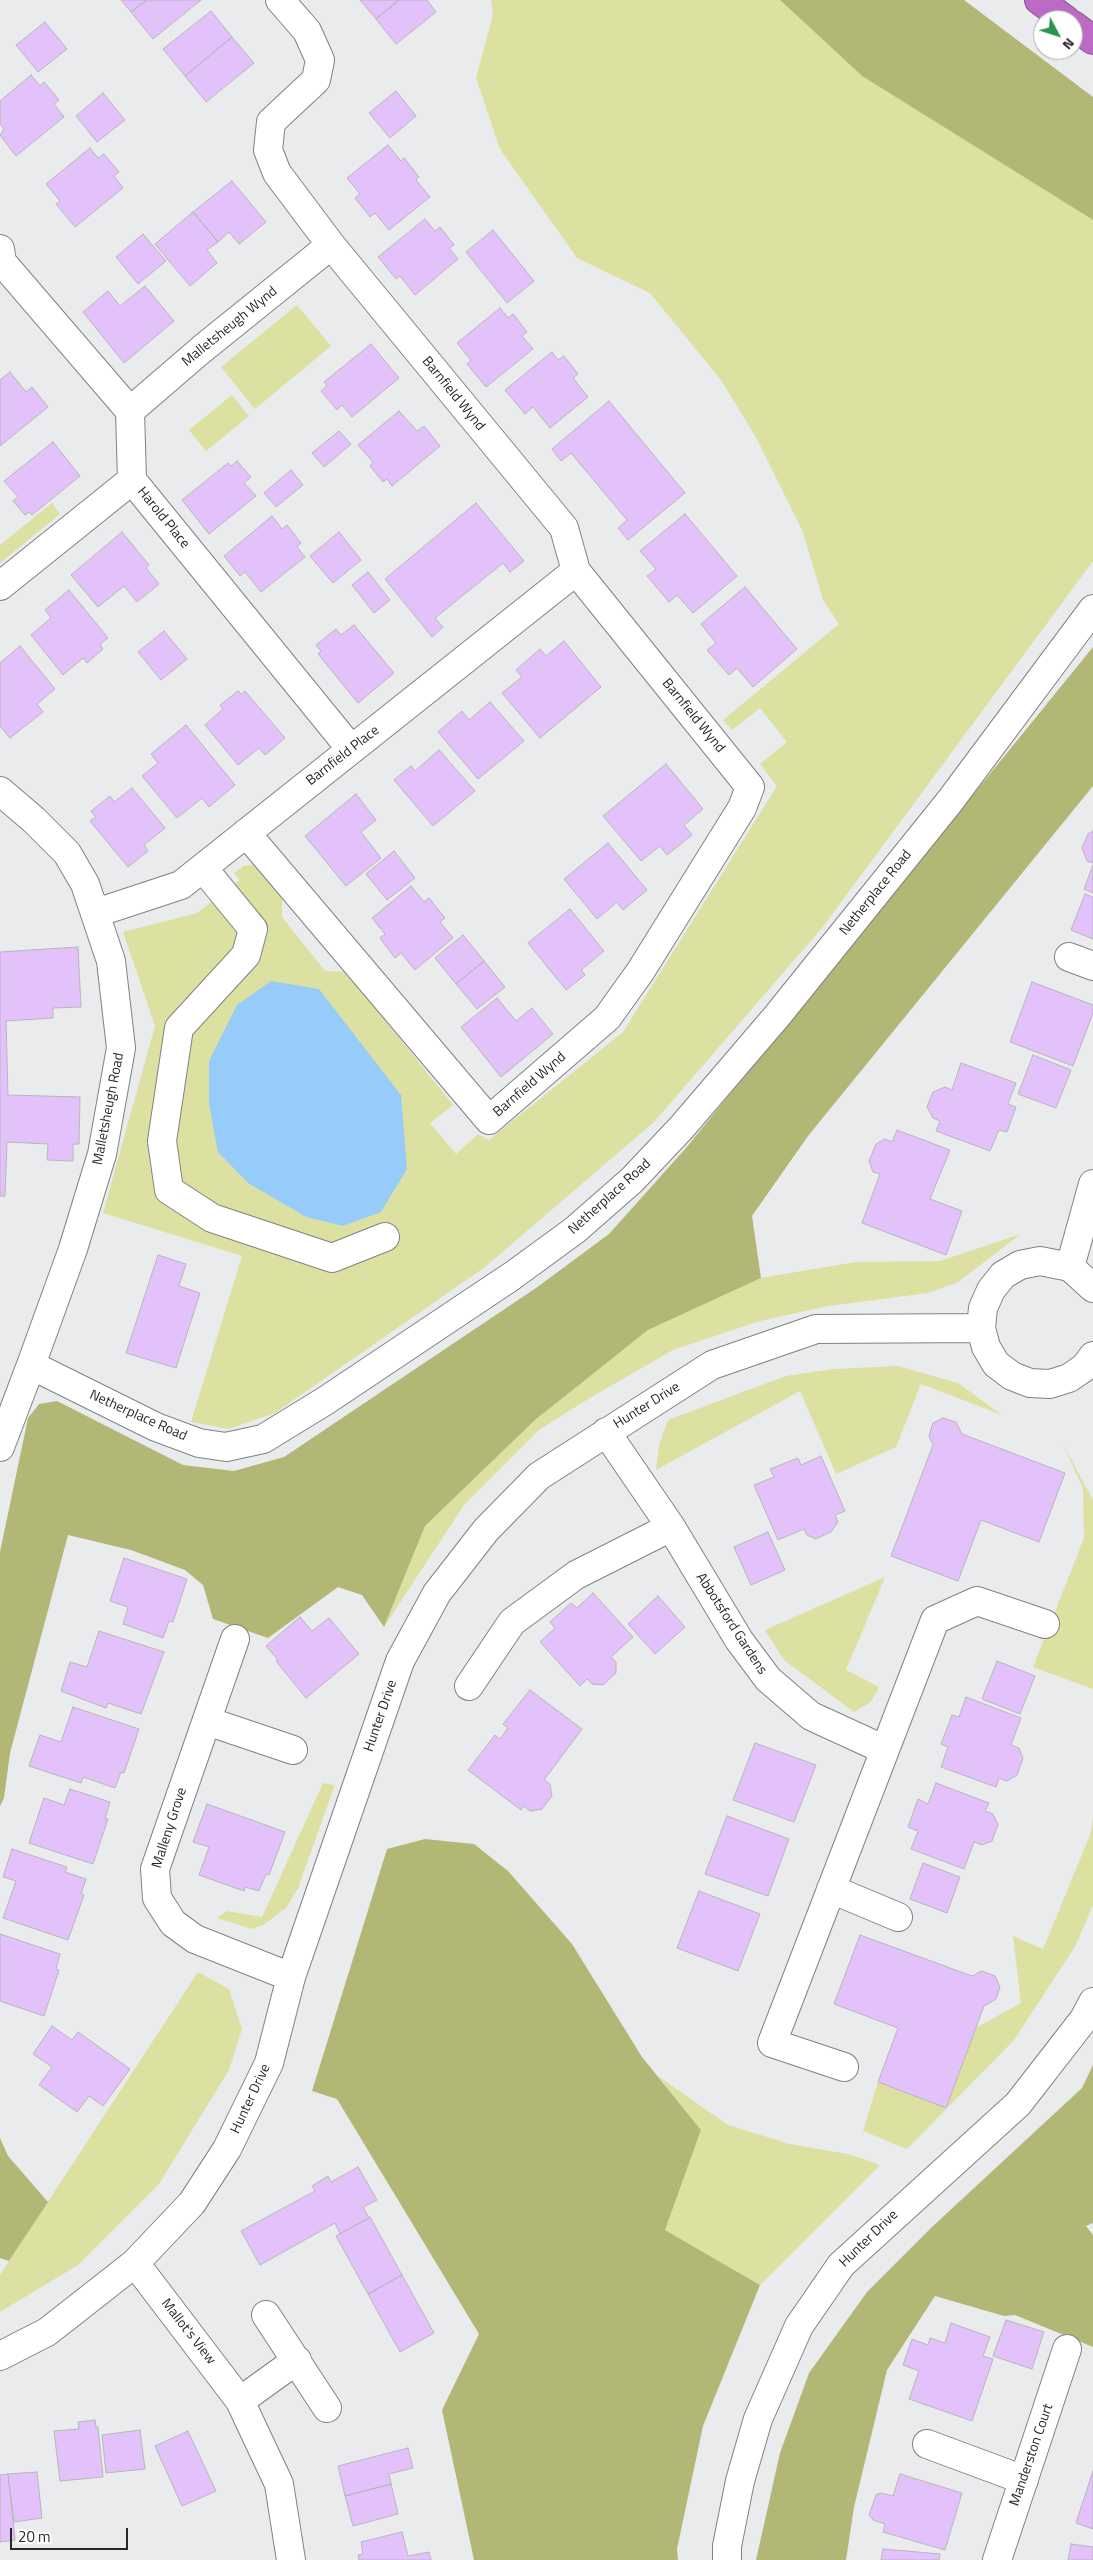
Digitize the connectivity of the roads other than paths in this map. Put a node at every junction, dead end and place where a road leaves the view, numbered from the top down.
1 (280, 0) edge
2 (1039, 0) edge
3 (1052, 10) edge
4 (331, 246) junction
5 (0, 249) edge
6 (130, 411) junction
7 (132, 480) junction
8 (576, 571) junction
9 (0, 586) edge
10 (1093, 609) edge
11 (351, 749) junction
12 (0, 791) edge
13 (246, 833) junction
14 (203, 868) junction
15 (96, 913) junction
16 (1093, 1184) edge
17 (385, 1237) dead end
18 (1070, 1267) junction
19 (1093, 1288) edge
20 (982, 1328) junction
21 (31, 1365) junction
22 (1090, 1370) edge
23 (606, 1432) junction
24 (0, 1447) edge
25 (671, 1527) junction
26 (1045, 1624) dead end
27 (235, 1640) dead end
28 (469, 1686) dead end
29 (207, 1721) junction
30 (293, 1750) dead end
31 (885, 1750) junction
32 (831, 1889) junction
33 (898, 1917) dead end
34 (291, 1977) junction
35 (1093, 2002) edge
36 (844, 2067) dead end
37 (134, 2263) junction
38 (266, 2315) dead end
39 (1067, 2349) dead end
40 (0, 2356) edge
41 (297, 2360) junction
42 (240, 2401) junction
43 (327, 2408) dead end
44 (926, 2444) dead end
45 (1024, 2480) junction
46 (292, 2560) edge
47 (727, 2560) edge
48 (997, 2560) edge

1 - 4 street, Barnfield Wynd
2 - 3 highway
4 - 6 street, Malletsheugh Wynd
4 - 8 street, Barnfield Wynd
5 - 6 street
6 - 7 street, Harold Place
7 - 9 street
7 - 11 street, Harold Place
8 - 11 street, Barnfield Place
8 - 13 street, Barnfield Wynd
10 - 21 street, Netherplace Road
11 - 13 street, Barnfield Place
12 - 15 street, Malletsheugh Road
13 - 14 street, Barnfield Place
14 - 15 street, Barnfield Place
14 - 17 street
15 - 21 street, Malletsheugh Road
16 - 18 street
18 - 19 street
18 - 20 street
20 - 22 street
20 - 23 street, Hunter Drive
21 - 24 street
23 - 25 street, Abbotsford Gardens
23 - 34 street, Hunter Drive
25 - 28 street
25 - 31 street, Abbotsford Gardens
26 - 31 street
27 - 29 street, Malleny Grove
29 - 30 street
29 - 34 street, Malleny Grove
31 - 32 street
32 - 33 street
32 - 36 street
34 - 37 street, Hunter Drive
35 - 47 street, Hunter Drive
37 - 40 street, Hunter Drive
37 - 42 street, Mallot's View
38 - 41 street
39 - 45 street, Manderston Court
41 - 42 street
41 - 43 street
42 - 46 street, Mallot's View
44 - 45 street
45 - 48 street, Manderston Court

